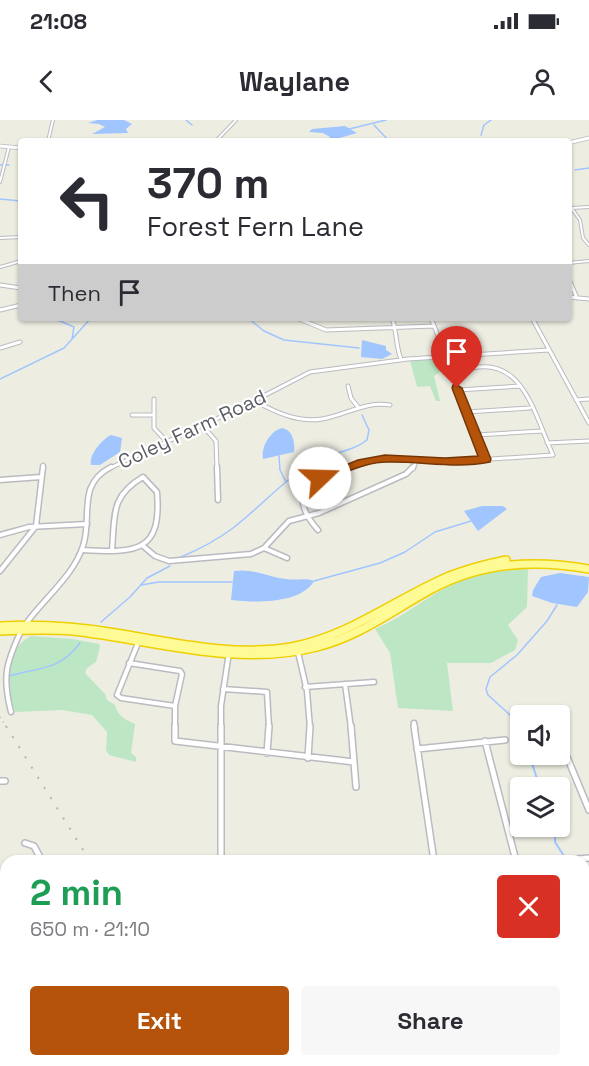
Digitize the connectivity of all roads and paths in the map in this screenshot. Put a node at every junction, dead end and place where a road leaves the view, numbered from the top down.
1 (53, 120) edge
2 (236, 120) edge
3 (49, 138) edge
4 (219, 138) edge
5 (589, 138) edge
6 (572, 142) edge
7 (0, 146) edge
8 (9, 147) junction
9 (18, 148) edge
10 (0, 182) edge
11 (589, 207) edge
12 (572, 208) joint
13 (18, 237) edge
14 (0, 238) edge
15 (589, 245) edge
16 (589, 261) edge
17 (18, 262) edge
18 (572, 263) edge
19 (0, 267) edge
20 (0, 285) edge
21 (572, 286) edge
22 (18, 288) edge
23 (572, 297) edge
24 (577, 298) junction
25 (589, 299) edge
26 (18, 306) edge
27 (0, 310) edge
28 (303, 321) edge
29 (393, 321) edge
30 (432, 321) edge
31 (534, 321) edge
32 (434, 326) junction
33 (395, 328) junction
34 (20, 342) dead end
35 (0, 348) edge
36 (549, 350) junction
37 (446, 356) junction
38 (402, 359) junction
39 (348, 386) dead end
40 (520, 386) junction
41 (458, 390) junction
42 (154, 399) dead end
43 (589, 399) edge
44 (576, 400) junction
45 (254, 401) junction
46 (390, 405) dead end
47 (358, 407) junction
48 (530, 408) junction
49 (466, 412) junction
50 (132, 415) dead end
51 (154, 415) junction
52 (589, 423) edge
53 (202, 425) junction
54 (542, 431) junction
55 (476, 435) junction
56 (166, 441) junction
57 (589, 441) edge
58 (547, 443) junction
59 (417, 459) junction
60 (485, 459) junction
61 (43, 465) dead end
62 (42, 477) junction
63 (0, 480) edge
64 (218, 500) dead end
65 (304, 516) junction
66 (87, 524) junction
67 (36, 526) junction
68 (318, 530) dead end
69 (0, 535) edge
70 (142, 545) junction
71 (264, 548) junction
72 (82, 550) junction
73 (112, 550) junction
74 (286, 558) dead end
75 (589, 567) edge
76 (0, 571) edge
77 (0, 626) edge
78 (24, 626) junction
79 (0, 631) edge
80 (138, 643) junction
81 (297, 651) junction
82 (229, 652) junction
83 (129, 663) junction
84 (374, 682) dead end
85 (345, 684) junction
86 (305, 687) junction
87 (223, 689) junction
88 (176, 706) junction
89 (11, 712) dead end
90 (414, 723) dead end
91 (505, 740) dead end
92 (485, 741) junction
93 (221, 748) junction
94 (417, 749) junction
95 (267, 753) junction
96 (308, 758) junction
97 (354, 762) junction
98 (570, 764) edge
99 (356, 787) dead end
100 (589, 810) edge
101 (25, 843) dead end
102 (39, 855) edge
103 (221, 855) edge
104 (433, 855) edge
105 (514, 855) edge

1 - 3 street
2 - 4 street
5 - 6 street
7 - 8 street
8 - 9 street
8 - 10 street
11 - 12 street
12 - 15 street
13 - 14 street
16 - 18 street
17 - 19 street
20 - 22 street
21 - 24 street
23 - 24 street
24 - 25 street
26 - 27 street
28 - 33 street
29 - 33 street
30 - 32 street
31 - 36 street
32 - 33 street
32 - 37 street
33 - 38 street
34 - 35 street
36 - 37 street, Coley Farm Road
36 - 44 street
37 - 38 street, Coley Farm Road
38 - 45 street, Coley Farm Road
39 - 47 street
40 - 41 street
40 - 41 street
40 - 48 street
41 - 49 street
42 - 51 street
43 - 44 street
44 - 52 street
45 - 47 street
45 - 53 street, Coley Farm Road
46 - 47 street
48 - 49 street
48 - 54 street
49 - 55 street
50 - 51 street
51 - 56 street
53 - 56 street, Coley Farm Road
53 - 64 street
54 - 55 street
54 - 58 street
55 - 60 street
56 - 66 street, Coley Farm Road
57 - 58 street
58 - 60 street
59 - 60 street
59 - 65 street
59 - 65 street
61 - 62 street
62 - 63 street
62 - 67 street
65 - 68 street
65 - 71 street
66 - 67 street
66 - 72 street, Coley Farm Road
67 - 69 street
67 - 76 street
70 - 71 street
70 - 73 street
70 - 73 street
71 - 74 street
72 - 73 street
72 - 78 street, Coley Farm Road
75 - 81 highway
75 - 82 highway
77 - 78 highway
78 - 79 highway
78 - 80 highway
78 - 82 highway
78 - 89 street, Coley Farm Road
80 - 82 highway
80 - 83 street
81 - 82 highway
81 - 86 street
82 - 87 street
83 - 88 street
83 - 88 street
84 - 85 street
85 - 86 street
85 - 97 street
86 - 96 street
87 - 93 street
87 - 95 street
88 - 93 street
90 - 94 street
91 - 92 street
92 - 94 street
92 - 105 street
93 - 95 street
93 - 103 street
94 - 104 street
95 - 96 street
96 - 97 street
97 - 99 street
98 - 100 street
101 - 102 street

